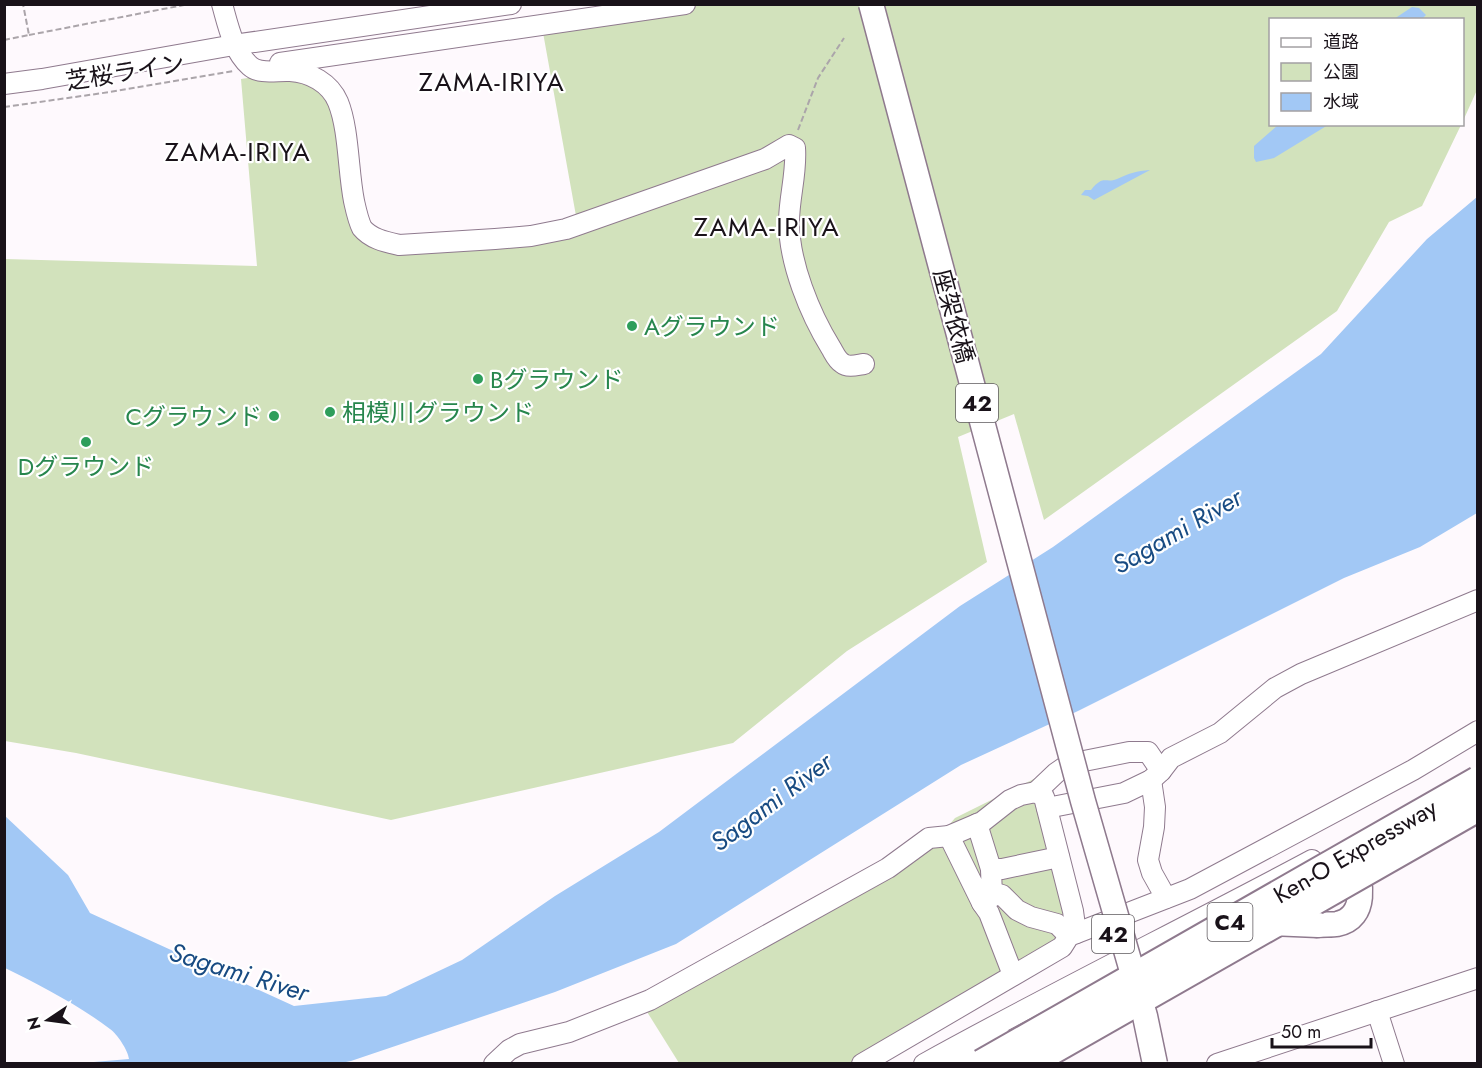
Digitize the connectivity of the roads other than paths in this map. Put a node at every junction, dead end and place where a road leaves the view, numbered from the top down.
1 (222, 4) edge
2 (511, 4) edge
3 (685, 4) edge
4 (871, 4) edge
5 (234, 45) junction
6 (251, 68) junction
7 (4, 84) edge
8 (864, 363) dead end
9 (1478, 600) edge
10 (1478, 731) edge
11 (1478, 766) edge
12 (1156, 776) junction
13 (1478, 781) edge
14 (1041, 800) junction
15 (1478, 807) edge
16 (977, 824) junction
17 (948, 836) junction
18 (1344, 843) junction
19 (1059, 857) junction
20 (990, 869) junction
21 (987, 898) junction
22 (1166, 898) junction
23 (1072, 935) junction
24 (1125, 957) junction
25 (1013, 975) junction
26 (1478, 978) edge
27 (1122, 987) junction
28 (1377, 1011) junction
29 (494, 1064) edge
30 (862, 1064) edge
31 (924, 1064) edge
32 (961, 1064) edge
33 (982, 1064) edge
34 (1015, 1064) edge
35 (1030, 1064) edge
36 (1149, 1064) edge
37 (1155, 1064) edge
38 (1165, 1064) edge
39 (1217, 1064) edge
40 (1394, 1064) edge

1 - 5 street
2 - 5 street
3 - 6 street
4 - 27 main road, 座架依橋 / 42, bridge
5 - 6 street
5 - 7 street
6 - 8 street
9 - 12 street
10 - 22 street
11 - 18 street
12 - 14 street
12 - 14 street
12 - 22 street
13 - 27 highway, Ken-O Expressway / C4, bridge
14 - 16 street
14 - 19 street
15 - 35 highway, Ken-O Expressway / C4, bridge
16 - 17 street
16 - 20 street
17 - 21 street
17 - 29 street
18 - 24 street
18 - 27 main road, bridge
19 - 20 street
19 - 23 street
20 - 21 street
21 - 23 street
21 - 25 street
22 - 23 street
23 - 25 street
24 - 31 street
24 - 36 street
24 - 38 street
25 - 30 street
26 - 28 street
27 - 32 highway, bridge
27 - 33 highway, Ken-O Expressway / C4, bridge
27 - 34 main road, bridge
27 - 37 main road, 座架依橋 / 42, bridge
28 - 39 street
28 - 40 street

